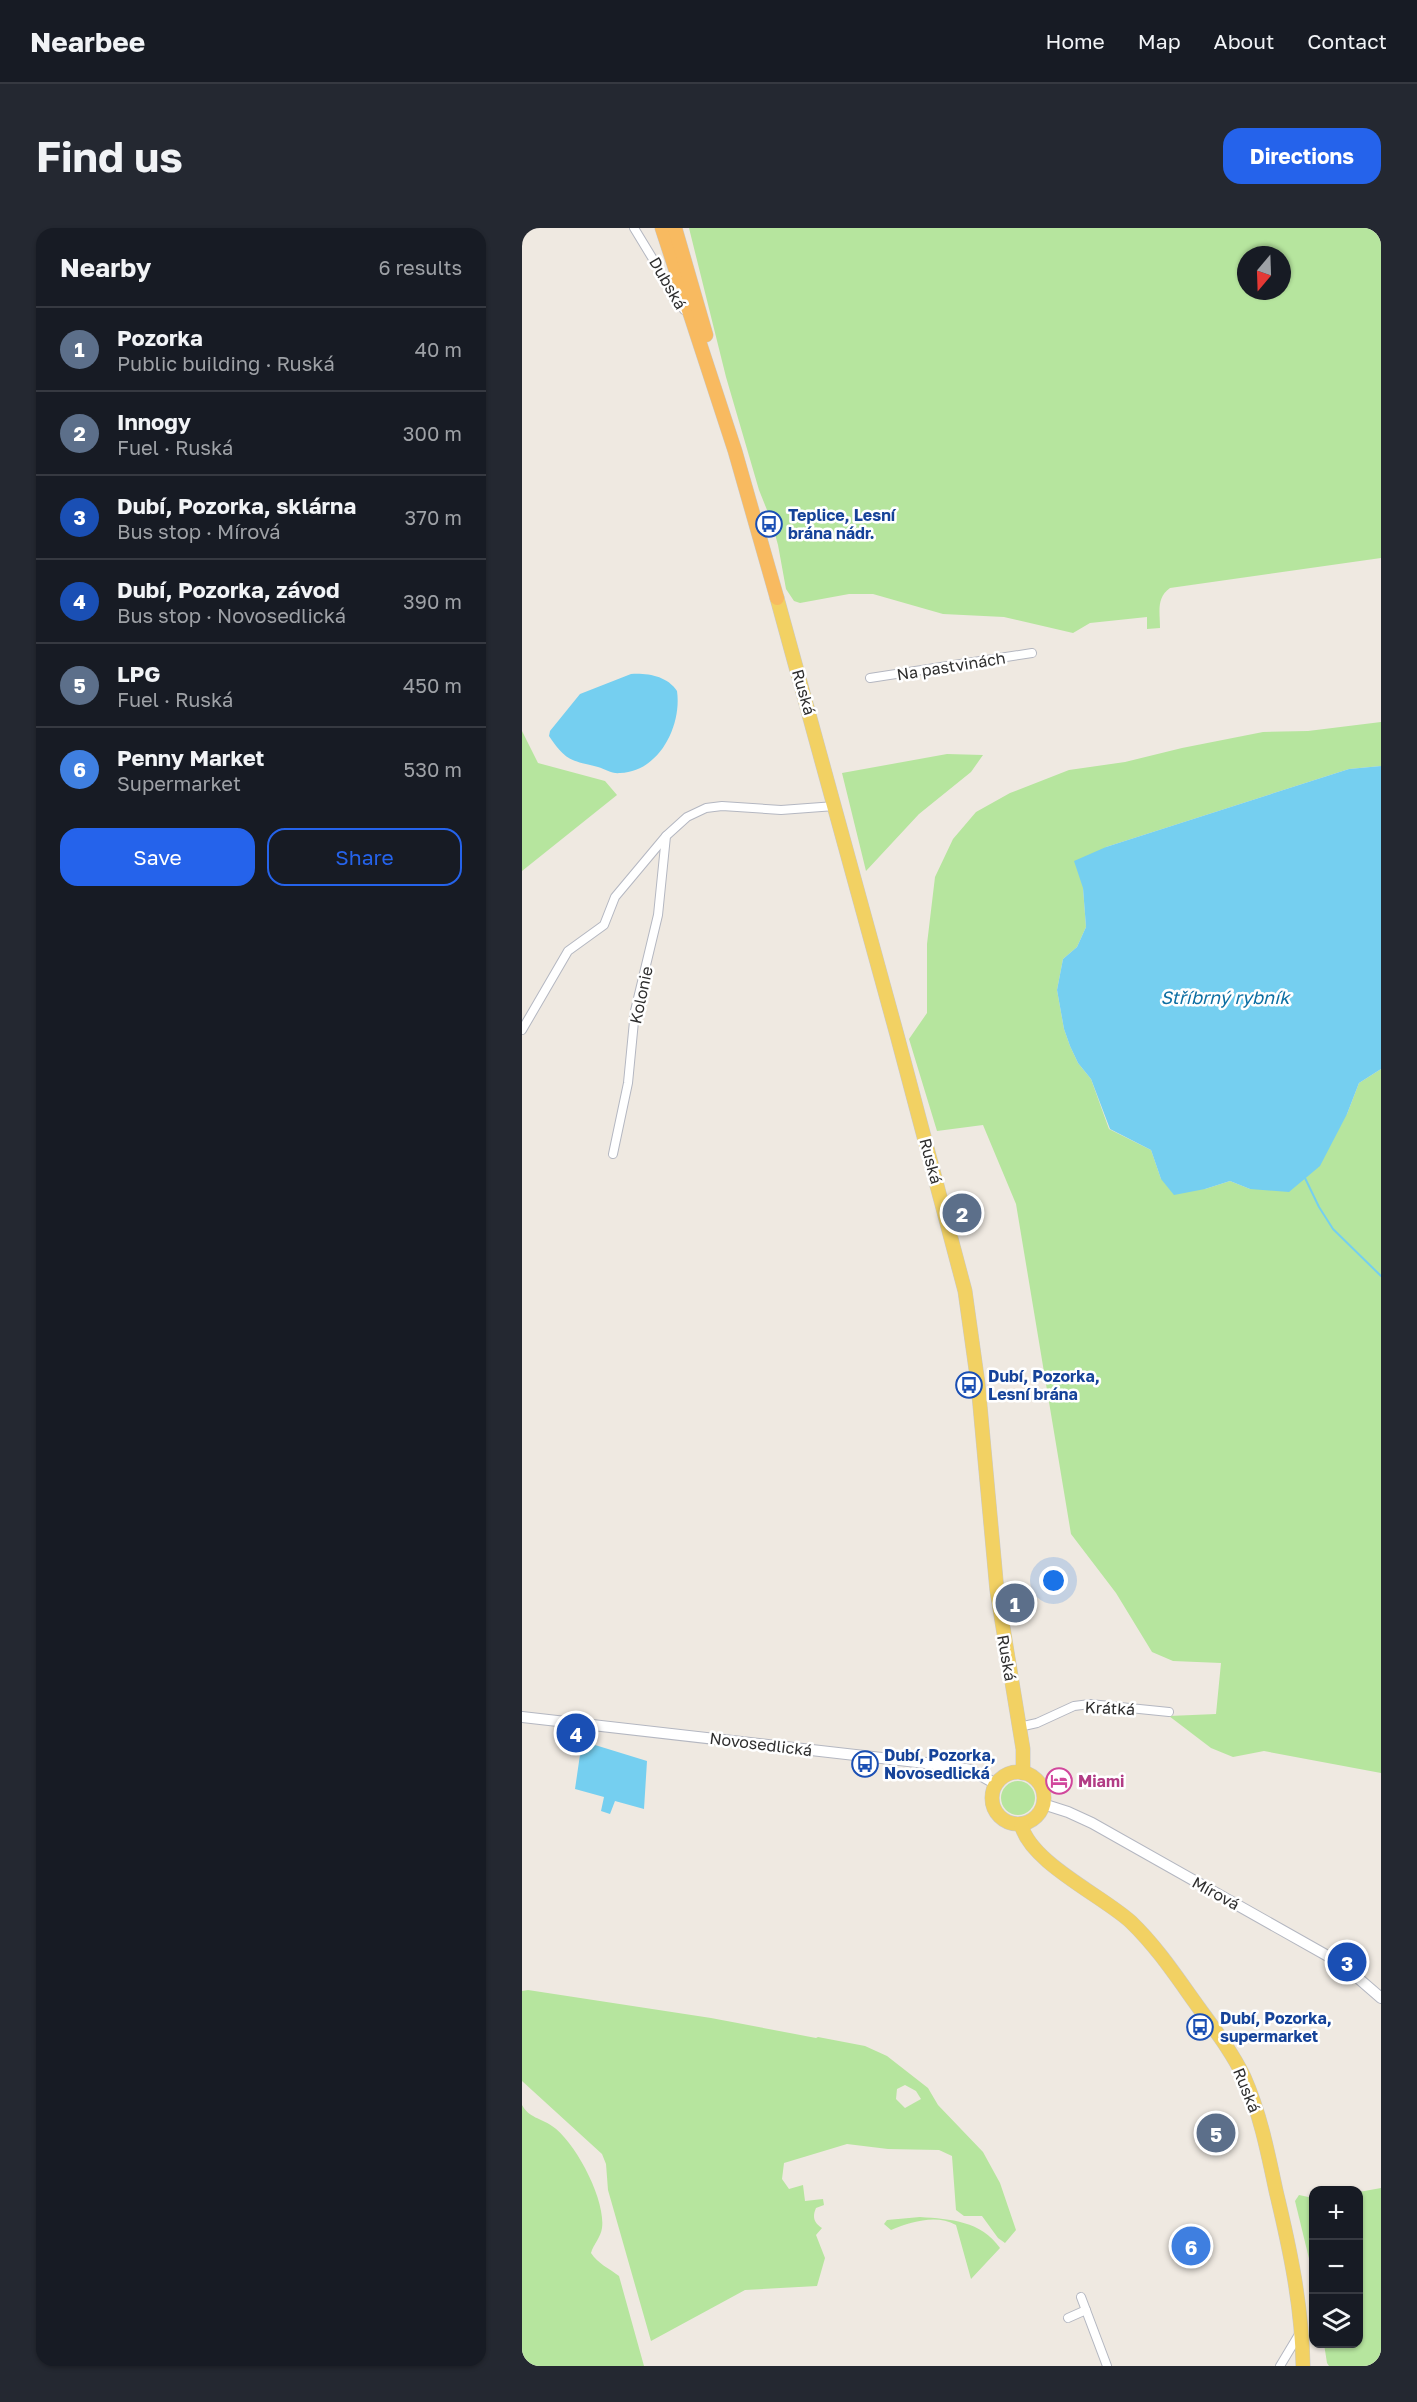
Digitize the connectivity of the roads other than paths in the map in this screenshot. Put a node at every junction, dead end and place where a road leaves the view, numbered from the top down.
1 (662, 228) edge
2 (675, 228) edge
3 (636, 231) edge
4 (699, 341) junction
5 (777, 598) junction
6 (1032, 653) dead end
7 (870, 678) dead end
8 (835, 806) junction
9 (666, 836) junction
10 (522, 1030) edge
11 (613, 1154) dead end
12 (1169, 1712) dead end
13 (522, 1717) edge
14 (1019, 1726) junction
15 (1023, 1773) junction
16 (996, 1784) junction
17 (1043, 1804) junction
18 (1021, 1824) junction
19 (1381, 1998) edge
20 (1081, 2297) dead end
21 (1086, 2310) junction
22 (1068, 2318) dead end
23 (1303, 2328) junction
24 (1107, 2366) edge
25 (1280, 2366) edge
26 (1303, 2366) edge

1 - 4 highway
2 - 5 highway
3 - 4 street, Dubská
4 - 5 highway
5 - 8 main road, Ruská
6 - 7 street, Na pastvinách
8 - 9 street
8 - 14 main road, Ruská
9 - 10 street
9 - 11 street, Kolonie
12 - 14 street, Krátká
13 - 16 street, Novosedlická
14 - 15 main road, Ruská
15 - 16 main road
15 - 17 main road
16 - 18 main road
17 - 18 main road
17 - 19 street, Mírová
18 - 23 main road, Ruská
20 - 21 street
21 - 22 street
21 - 24 street
23 - 25 street
23 - 26 main road, Ruská

